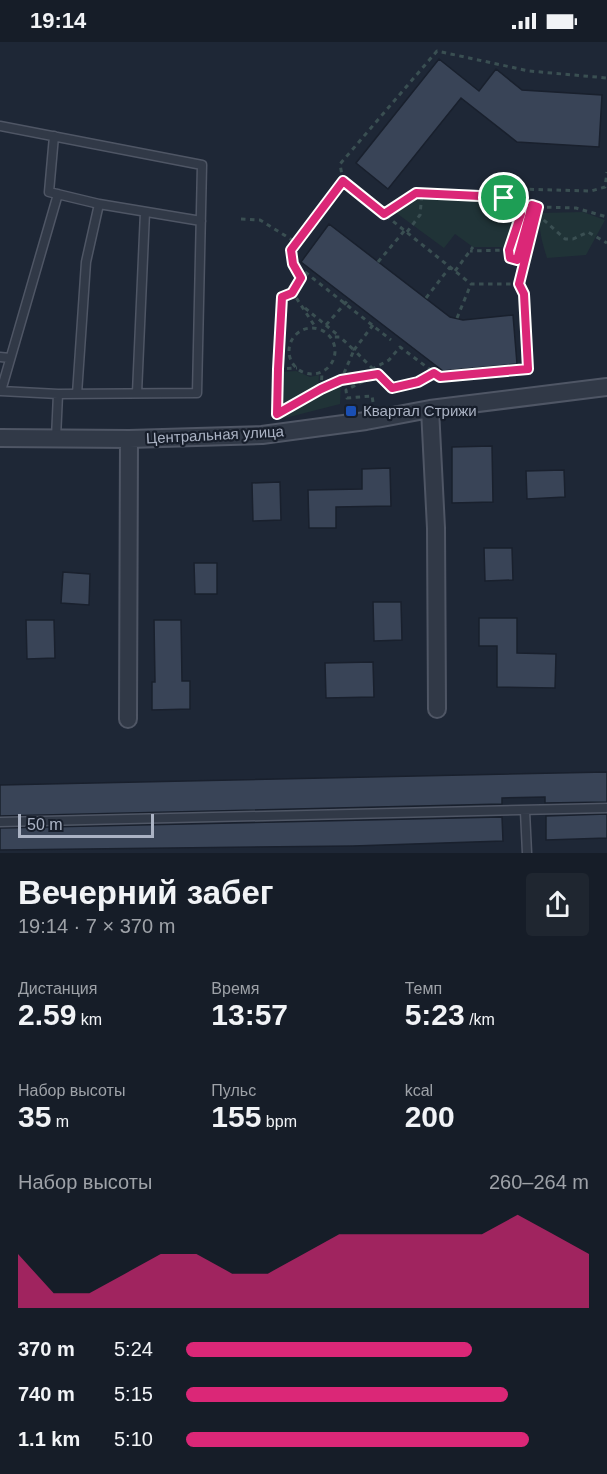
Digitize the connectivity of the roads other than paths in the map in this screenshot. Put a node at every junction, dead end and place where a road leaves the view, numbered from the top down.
1 (0, 126) edge
2 (54, 136) junction
3 (58, 194) junction
4 (99, 204) junction
5 (145, 212) junction
6 (201, 221) junction
7 (0, 357) edge
8 (10, 358) junction
9 (607, 387) edge
10 (137, 393) junction
11 (58, 394) junction
12 (77, 394) junction
13 (430, 409) junction
14 (0, 438) edge
15 (56, 438) junction
16 (129, 439) junction
17 (437, 709) dead end
18 (128, 719) dead end
19 (607, 808) edge
20 (525, 811) junction
21 (0, 822) edge
22 (526, 853) edge

1 - 2 lane
2 - 3 lane
2 - 6 lane
3 - 4 lane
3 - 8 lane
4 - 5 lane
4 - 12 lane
5 - 6 lane
5 - 10 lane
6 - 10 lane
7 - 8 lane
8 - 11 lane
9 - 13 street, Центральная улица
10 - 12 lane
11 - 12 lane
11 - 15 lane
13 - 16 street, Центральная улица
13 - 17 street
14 - 15 street, Центральная улица
15 - 16 street, Центральная улица
16 - 18 street
19 - 20 lane
20 - 21 lane
20 - 22 lane

